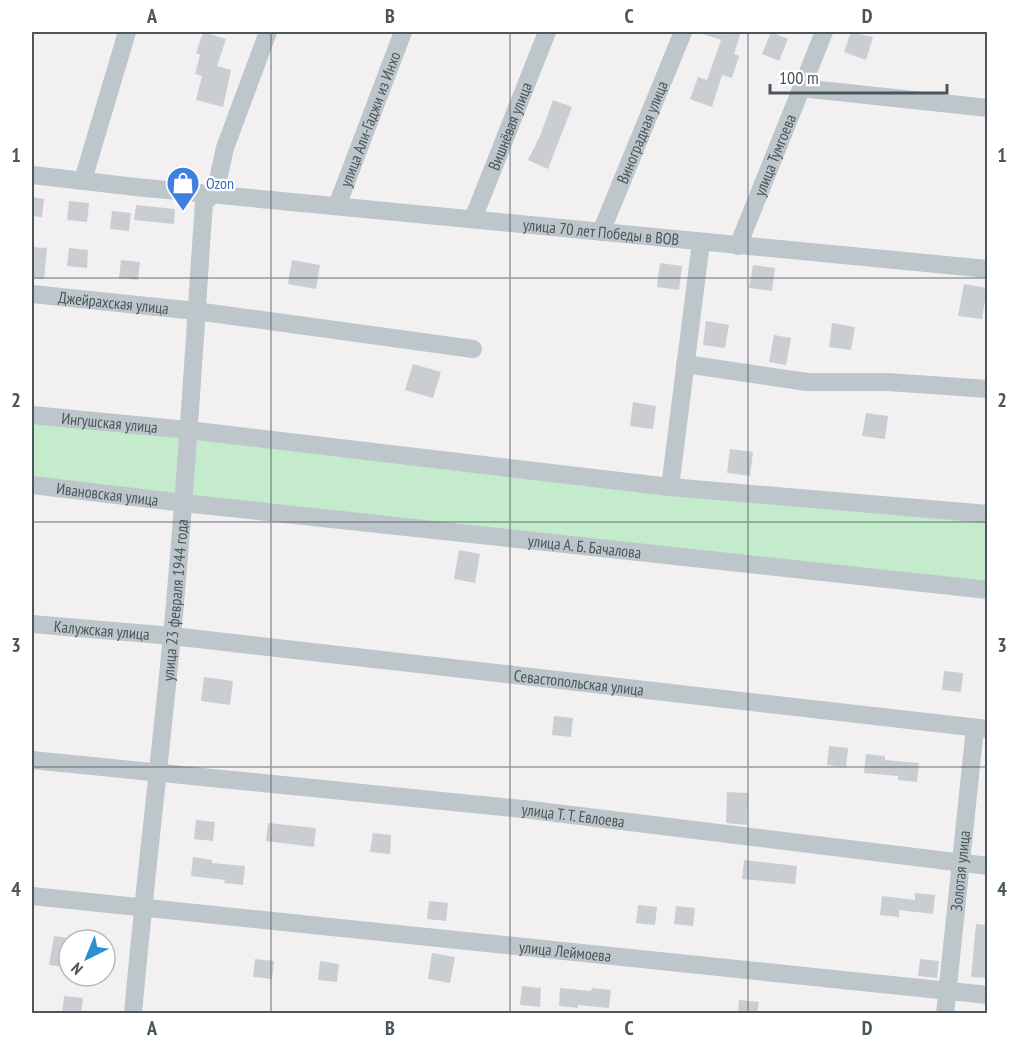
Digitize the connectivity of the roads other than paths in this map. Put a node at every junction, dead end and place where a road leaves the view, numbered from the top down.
1 (127, 32) edge
2 (268, 32) edge
3 (404, 32) edge
4 (547, 32) edge
5 (683, 32) edge
6 (824, 32) edge
7 (801, 88) junction
8 (987, 108) edge
9 (32, 175) edge
10 (83, 180) junction
11 (215, 193) junction
12 (337, 206) junction
13 (473, 219) junction
14 (601, 232) junction
15 (701, 242) junction
16 (738, 246) junction
17 (987, 269) edge
18 (32, 294) edge
19 (196, 311) junction
20 (473, 349) dead end
21 (686, 363) junction
22 (987, 389) edge
23 (32, 416) edge
24 (188, 430) junction
25 (32, 485) edge
26 (670, 487) junction
27 (184, 503) junction
28 (987, 514) edge
29 (987, 590) edge
30 (32, 624) edge
31 (172, 636) junction
32 (981, 728) edge
33 (32, 760) edge
34 (159, 774) junction
35 (961, 863) junction
36 (987, 866) edge
37 (32, 896) edge
38 (142, 908) junction
39 (948, 990) junction
40 (987, 995) edge
41 (133, 1014) edge
42 (945, 1014) edge

1 - 10 street
2 - 11 street, улица 23 февраля 1944 года
3 - 12 street, улица Али-Гаджи из Инхо
4 - 13 street, Вишнёвая улица
5 - 14 street, Виноградная улица
6 - 7 street, улица Тумгоева
7 - 8 street
7 - 16 street, улица Тумгоева
9 - 10 street, улица 70 лет Победы в ВОВ
10 - 11 street, улица 70 лет Победы в ВОВ
11 - 12 street, улица 70 лет Победы в ВОВ
11 - 19 street, улица 23 февраля 1944 года
12 - 13 street, улица 70 лет Победы в ВОВ
13 - 14 street, улица 70 лет Победы в ВОВ
14 - 15 street, улица 70 лет Победы в ВОВ
15 - 16 street, улица 70 лет Победы в ВОВ
15 - 21 street
16 - 17 street, улица 70 лет Победы в ВОВ
18 - 19 street, Джейрахская улица
19 - 20 street, Джейрахская улица
19 - 24 street, улица 23 февраля 1944 года
21 - 22 street
21 - 26 street
23 - 24 street, Ингушская улица
24 - 26 street, Ингушская улица
24 - 27 street, улица 23 февраля 1944 года
25 - 27 street, Ивановская улица
26 - 28 street, Ингушская улица
27 - 29 street, улица А. Б. Бачалова
27 - 31 street, улица 23 февраля 1944 года
30 - 31 street, Калужская улица
31 - 32 street, Севастопольская улица
31 - 34 street, улица 23 февраля 1944 года
32 - 35 street, Золотая улица
33 - 34 street, улица Т. Т. Евлоева
34 - 35 street, улица Т. Т. Евлоева
34 - 38 street, улица 23 февраля 1944 года
35 - 36 street, улица Т. Т. Евлоева
35 - 39 street, Золотая улица
37 - 38 street, улица Леймоева
38 - 39 street, улица Леймоева
38 - 41 street, улица 23 февраля 1944 года
39 - 40 street, улица Леймоева
39 - 42 street, Золотая улица

